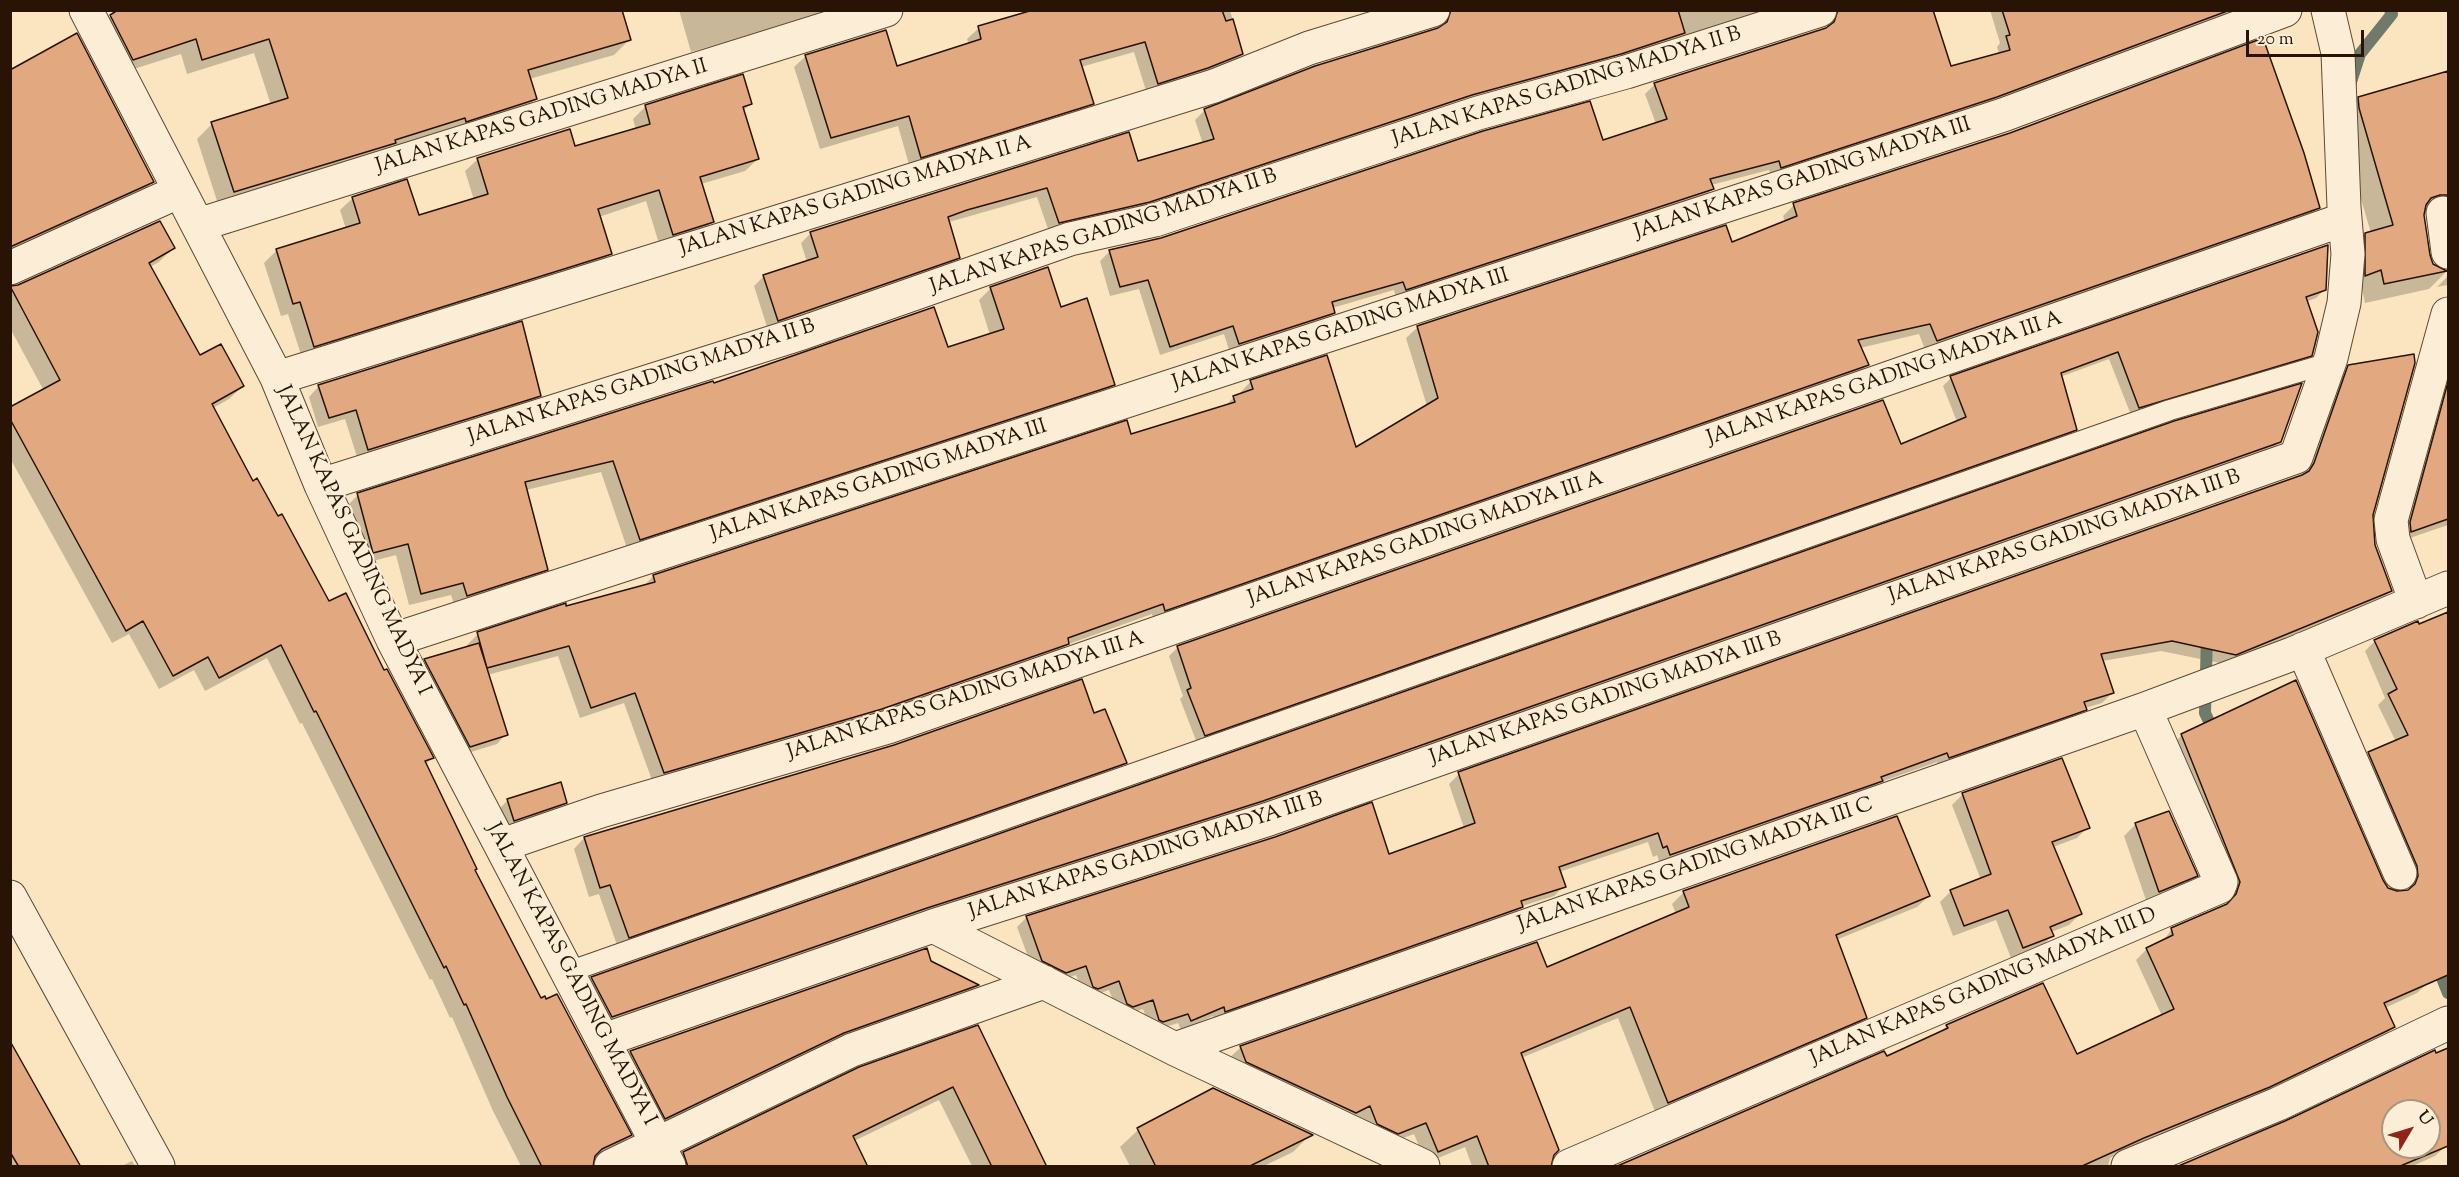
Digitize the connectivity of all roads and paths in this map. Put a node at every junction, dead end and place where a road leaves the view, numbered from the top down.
1 (86, 10) edge
2 (886, 10) edge
3 (1433, 10) edge
4 (1820, 10) edge
5 (2285, 10) edge
6 (2328, 10) edge
7 (180, 191) junction
8 (2443, 213) dead end
9 (2345, 219) junction
10 (198, 225) junction
11 (2448, 252) edge
12 (10, 268) edge
13 (2448, 314) edge
14 (2329, 363) junction
15 (276, 378) junction
16 (321, 485) junction
17 (2448, 588) edge
18 (2416, 602) junction
19 (393, 640) junction
20 (2303, 649) junction
21 (2145, 709) junction
22 (502, 845) junction
23 (2400, 873) dead end
24 (10, 897) edge
25 (933, 927) junction
26 (568, 972) junction
27 (1044, 982) junction
28 (2448, 1023) edge
29 (604, 1040) junction
30 (1175, 1048) junction
31 (664, 1155) edge
32 (158, 1167) edge
33 (611, 1167) edge
34 (1423, 1167) edge
35 (1569, 1167) edge
36 (2128, 1167) edge

1 - 7 street, JALAN KAPAS GADING MADYA I
2 - 10 street, JALAN KAPAS GADING MADYA II
3 - 15 street, JALAN KAPAS GADING MADYA II A
4 - 16 street, JALAN KAPAS GADING MADYA II B
5 - 19 street, JALAN KAPAS GADING MADYA III
6 - 9 street
7 - 10 street, JALAN KAPAS GADING MADYA I
7 - 12 street
8 - 11 street
9 - 14 street
9 - 22 street, JALAN KAPAS GADING MADYA III A
10 - 15 street, JALAN KAPAS GADING MADYA I
13 - 18 street
14 - 25 street, JALAN KAPAS GADING MADYA III B
14 - 26 lane
15 - 16 street, JALAN KAPAS GADING MADYA I
16 - 19 street, JALAN KAPAS GADING MADYA I
17 - 18 street, JALAN KAPAS GADING MADYA III C
18 - 20 street, JALAN KAPAS GADING MADYA III C
19 - 22 street, JALAN KAPAS GADING MADYA I
20 - 21 street, JALAN KAPAS GADING MADYA III C
20 - 23 street
21 - 30 street, JALAN KAPAS GADING MADYA III C
21 - 35 street, JALAN KAPAS GADING MADYA III D
22 - 26 street, JALAN KAPAS GADING MADYA I
24 - 32 street
25 - 27 street, JALAN KAPAS GADING MADYA III B
25 - 29 street, JALAN KAPAS GADING MADYA III B
26 - 29 street, JALAN KAPAS GADING MADYA I
27 - 30 street, JALAN KAPAS GADING MADYA III B
27 - 31 street
28 - 36 street
29 - 31 street, JALAN KAPAS GADING MADYA I
30 - 34 street
31 - 33 street

